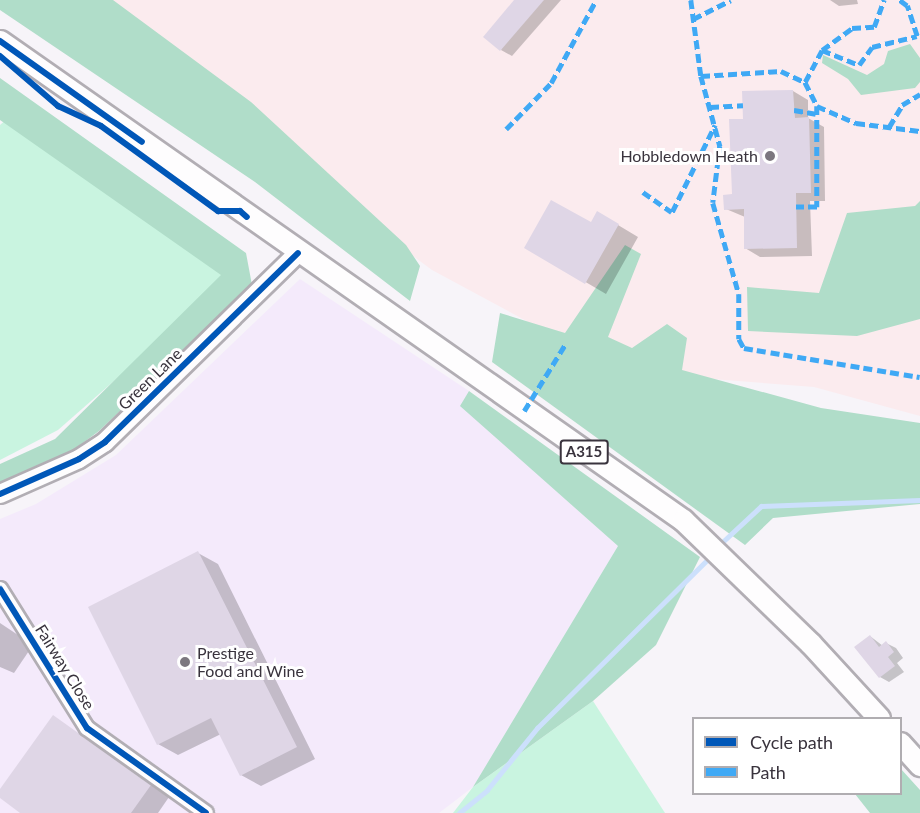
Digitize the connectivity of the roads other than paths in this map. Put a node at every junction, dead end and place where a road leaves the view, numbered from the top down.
1 (0, 41) edge
2 (298, 253) junction
3 (0, 494) edge
4 (0, 589) edge
5 (878, 717) edge
6 (902, 745) edge
7 (920, 765) edge
8 (206, 813) edge

1 - 2 main road, A315
2 - 3 street, Green Lane
2 - 5 main road, A315
4 - 8 street, Fairway Close
6 - 7 main road

